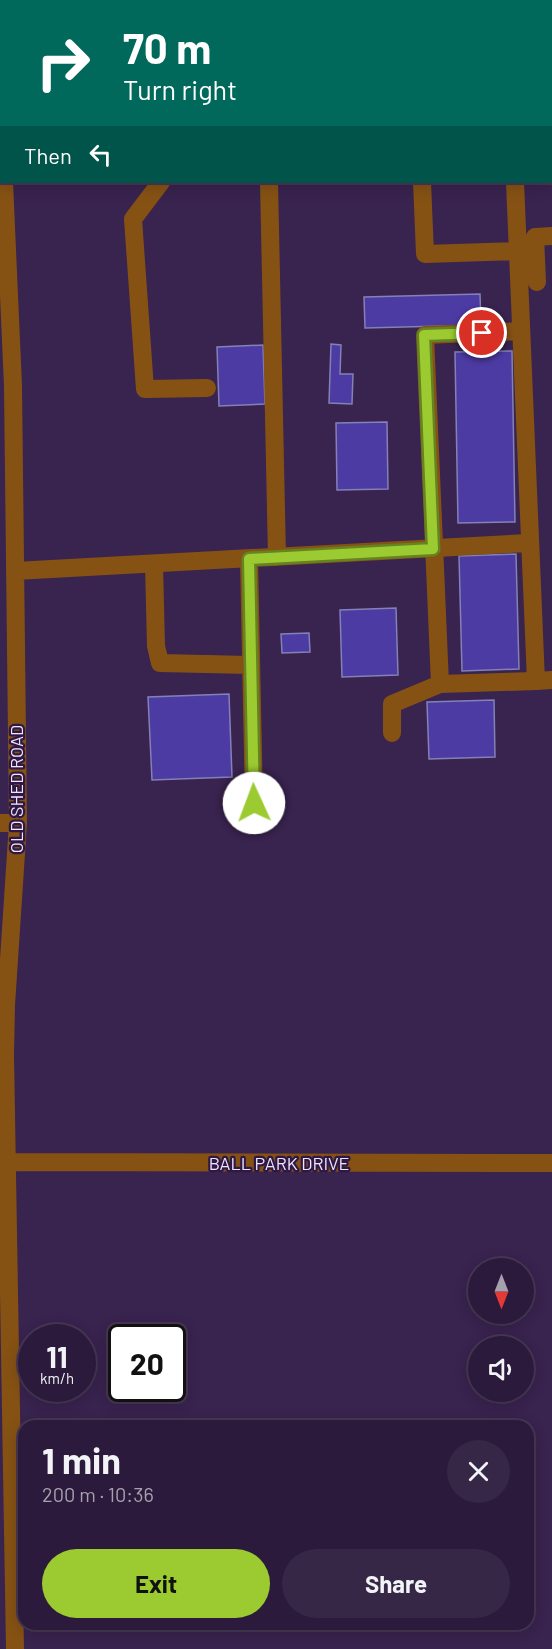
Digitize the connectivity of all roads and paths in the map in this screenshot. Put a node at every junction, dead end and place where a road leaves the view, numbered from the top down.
1 (4, 183) edge
2 (160, 183) edge
3 (269, 183) edge
4 (422, 183) edge
5 (515, 183) edge
6 (552, 236) edge
7 (518, 251) junction
8 (4, 265) edge
9 (537, 282) dead end
10 (521, 331) junction
11 (207, 388) dead end
12 (528, 543) junction
13 (433, 549) junction
14 (277, 557) junction
15 (249, 559) junction
16 (154, 565) junction
17 (15, 571) junction
18 (250, 665) junction
19 (544, 681) edge
20 (440, 684) junction
21 (392, 734) dead end
22 (254, 803) dead end
23 (9, 823) edge
24 (6, 1162) junction
25 (552, 1163) edge
26 (15, 1649) edge

1 - 8 street, OLD SHED ROAD
2 - 11 street
3 - 14 street
4 - 7 street
5 - 7 street
6 - 9 street
7 - 10 street
8 - 17 street, OLD SHED ROAD
10 - 12 street
10 - 13 street
12 - 13 street
12 - 19 street
13 - 14 street
13 - 20 street
14 - 15 street
15 - 16 street
15 - 18 street
16 - 17 street
16 - 18 street
17 - 23 street, OLD SHED ROAD
18 - 22 street
19 - 20 street
20 - 21 street
23 - 24 street, OLD SHED ROAD
24 - 25 street, BALL PARK DRIVE
24 - 26 street, OLD SHED ROAD

